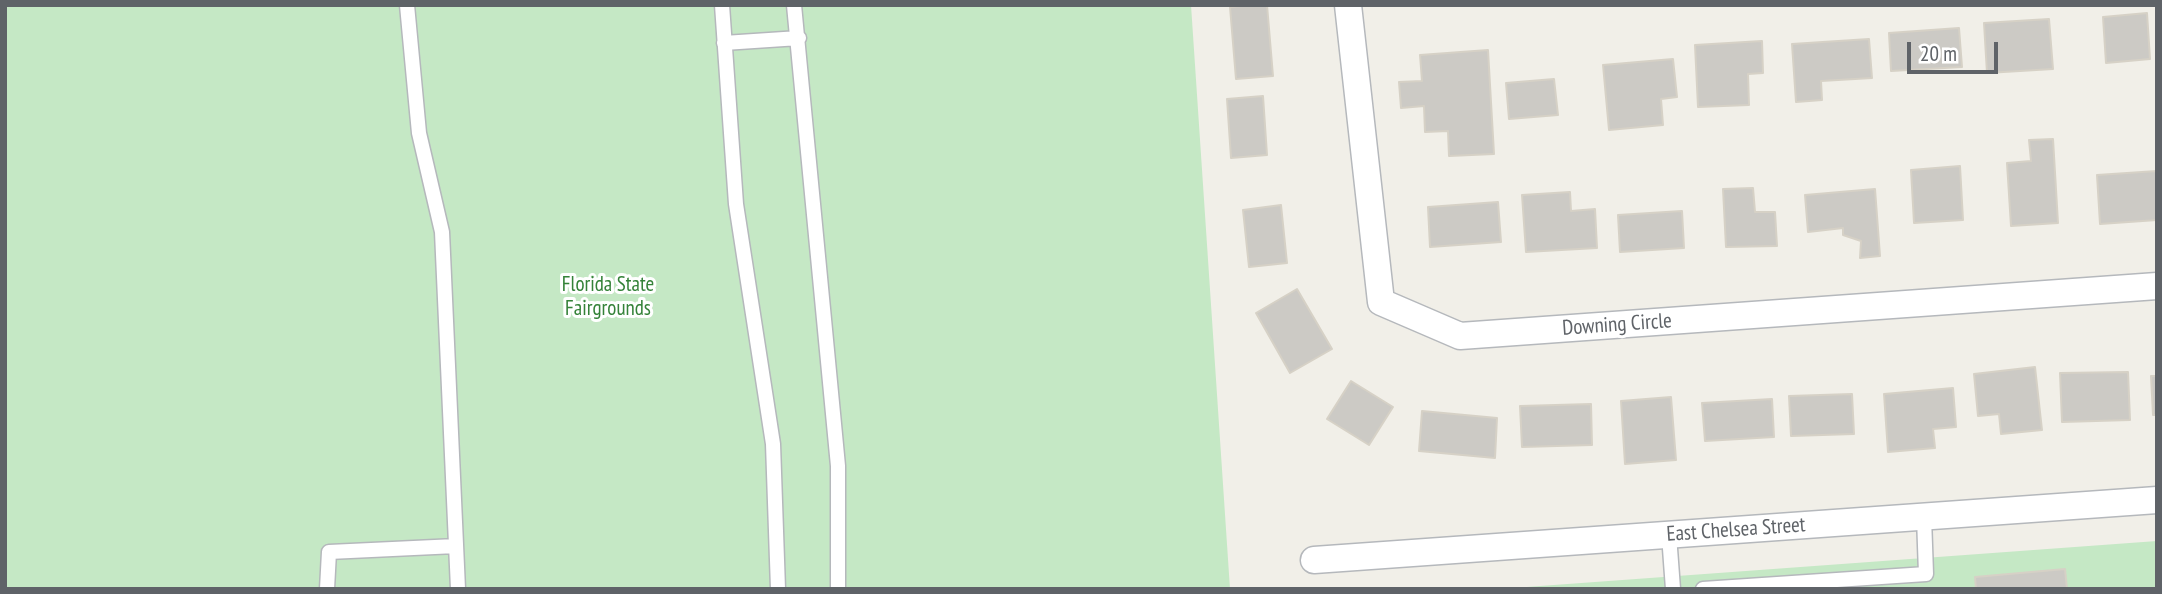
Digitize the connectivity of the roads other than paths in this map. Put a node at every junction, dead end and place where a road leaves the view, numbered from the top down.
1 (407, 5) edge
2 (722, 5) edge
3 (794, 5) edge
4 (1348, 5) edge
5 (799, 38) junction
6 (724, 43) junction
7 (2157, 286) edge
8 (2157, 500) edge
9 (1924, 517) junction
10 (1669, 535) junction
11 (456, 546) junction
12 (777, 551) junction
13 (1314, 560) dead end
14 (327, 589) edge
15 (458, 589) edge
16 (770, 589) edge
17 (778, 589) edge
18 (838, 589) edge
19 (1673, 589) edge
20 (1703, 589) edge

1 - 11 lane
2 - 6 lane
3 - 5 lane
4 - 7 street, Downing Circle
5 - 6 lane
5 - 18 lane
6 - 12 lane
8 - 9 street, East Chelsea Street
9 - 10 street, East Chelsea Street
9 - 20 lane
10 - 13 street, East Chelsea Street
10 - 19 lane
11 - 14 lane
11 - 15 lane
12 - 16 lane
12 - 17 lane

